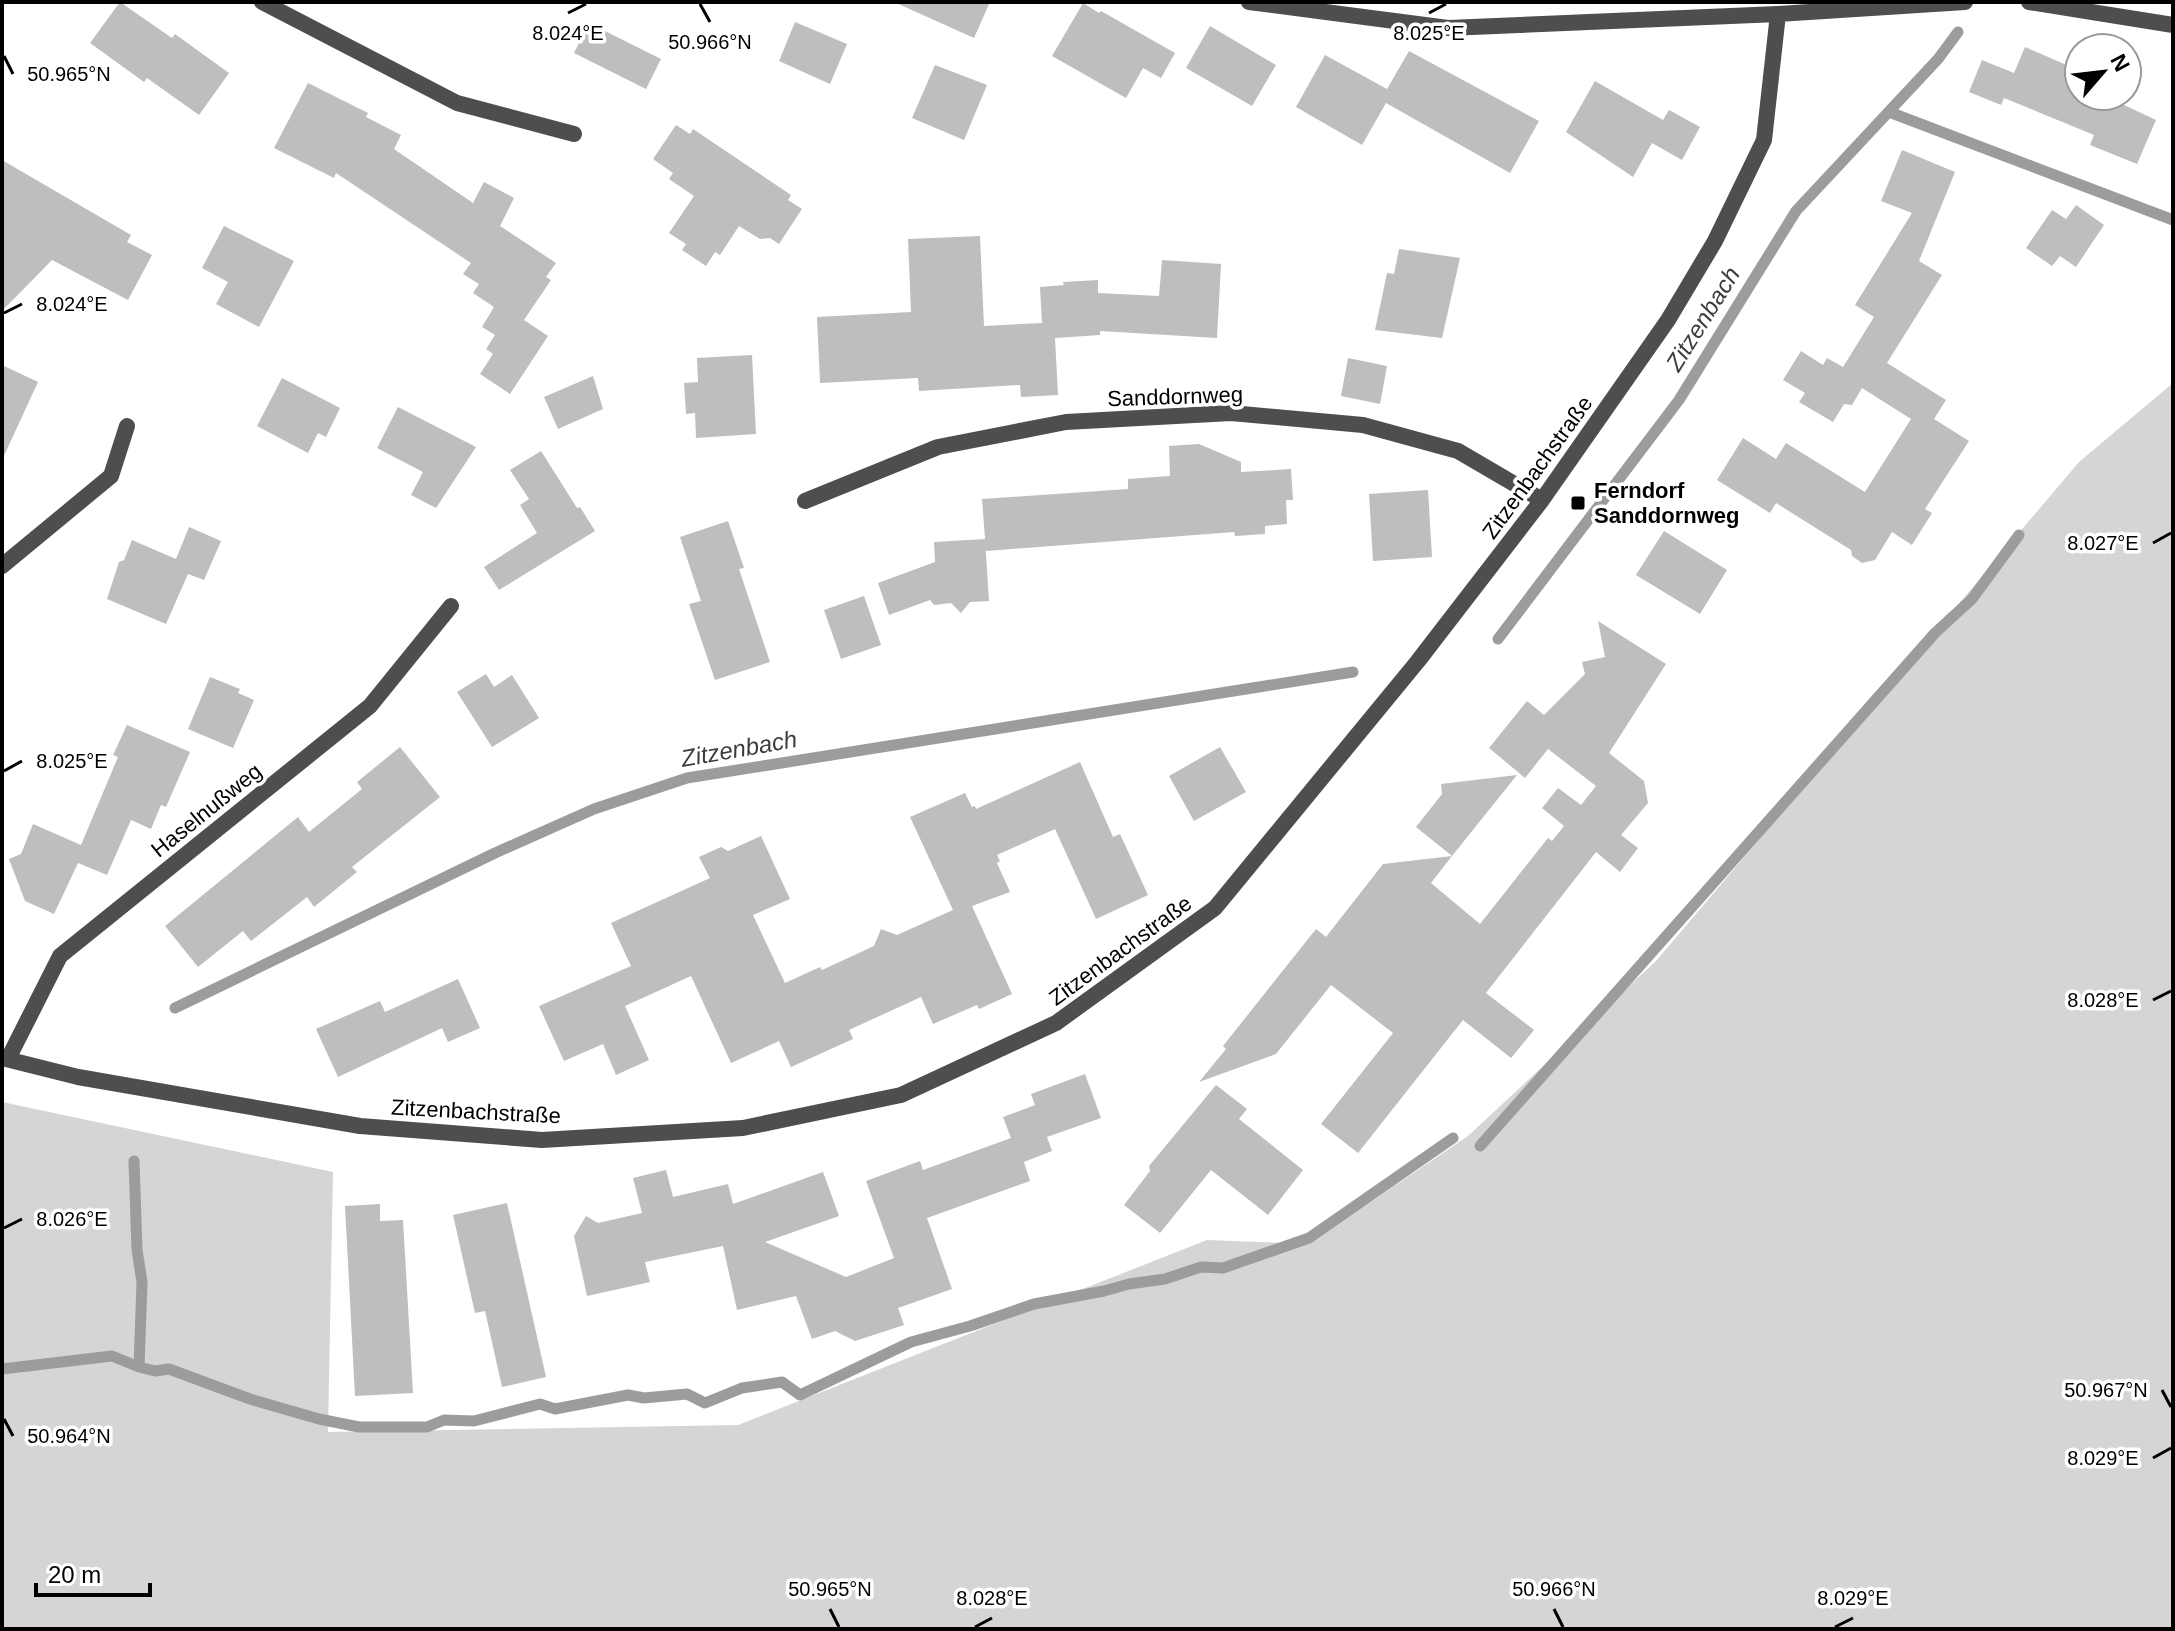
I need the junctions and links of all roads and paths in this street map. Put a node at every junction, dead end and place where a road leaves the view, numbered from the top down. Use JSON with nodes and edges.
{"nodes":[{"id":1,"x":262,"y":2,"type":"edge"},
{"id":2,"x":1249,"y":2,"type":"edge"},
{"id":3,"x":1965,"y":2,"type":"edge"},
{"id":4,"x":2029,"y":2,"type":"edge"},
{"id":5,"x":1778,"y":14,"type":"junction"},
{"id":6,"x":2173,"y":25,"type":"edge"},
{"id":7,"x":574,"y":134,"type":"dead end"},
{"id":8,"x":127,"y":426,"type":"dead end"},
{"id":9,"x":1542,"y":500,"type":"junction"},
{"id":10,"x":805,"y":501,"type":"dead end"},
{"id":11,"x":2,"y":566,"type":"edge"},
{"id":12,"x":451,"y":606,"type":"dead end"},
{"id":13,"x":5,"y":1059,"type":"edge"}],
"edges":[{"from":1,"to":7,"type":"street"},
{"from":2,"to":5,"type":"street"},
{"from":3,"to":5,"type":"street"},
{"from":4,"to":6,"type":"street"},
{"from":5,"to":9,"type":"street","name":"Zitzenbachstraße"},
{"from":8,"to":11,"type":"street"},
{"from":9,"to":10,"type":"street","name":"Sanddornweg"},
{"from":9,"to":13,"type":"street","name":"Zitzenbachstraße"},
{"from":12,"to":13,"type":"street","name":"Haselnußweg"}]}
